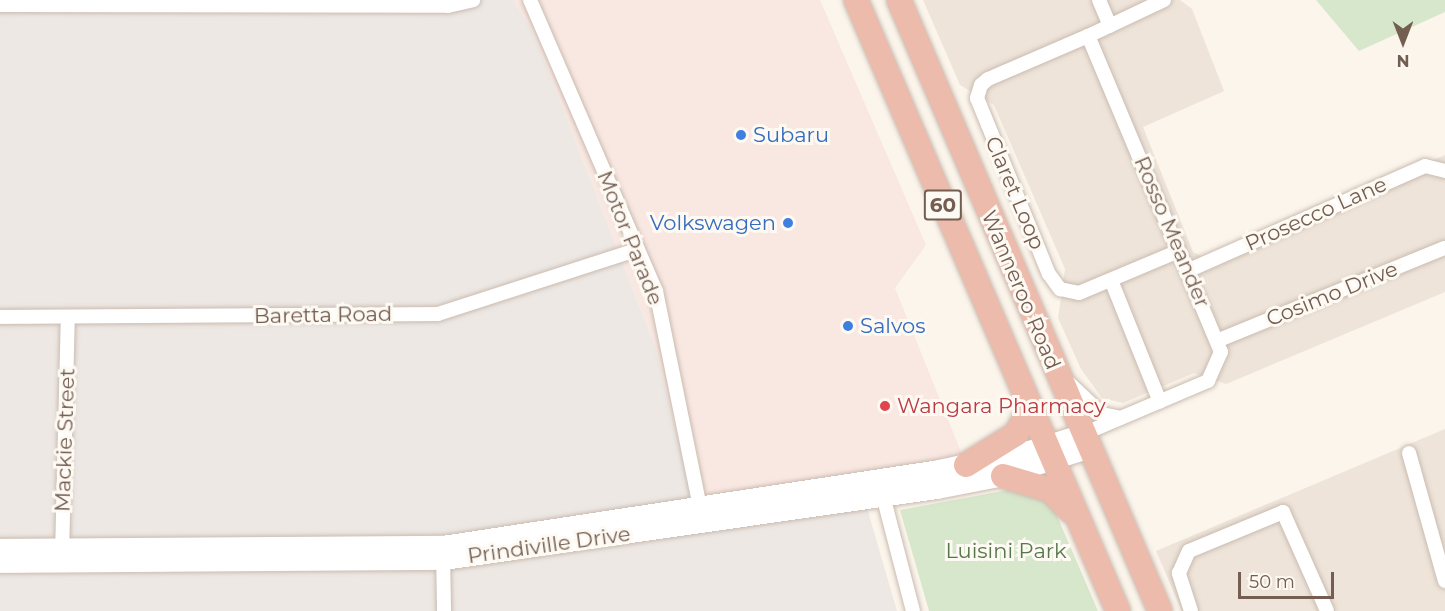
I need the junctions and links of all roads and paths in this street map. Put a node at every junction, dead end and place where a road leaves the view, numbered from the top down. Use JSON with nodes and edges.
{"nodes":[{"id":1,"x":474,"y":0,"type":"edge"},
{"id":2,"x":530,"y":0,"type":"edge"},
{"id":3,"x":856,"y":0,"type":"edge"},
{"id":4,"x":898,"y":0,"type":"edge"},
{"id":5,"x":1099,"y":0,"type":"edge"},
{"id":6,"x":1164,"y":0,"type":"edge"},
{"id":7,"x":0,"y":5,"type":"edge"},
{"id":8,"x":1110,"y":27,"type":"junction"},
{"id":9,"x":1088,"y":36,"type":"junction"},
{"id":10,"x":1445,"y":171,"type":"edge"},
{"id":11,"x":1445,"y":248,"type":"edge"},
{"id":12,"x":636,"y":250,"type":"junction"},
{"id":13,"x":1179,"y":251,"type":"junction"},
{"id":14,"x":1187,"y":271,"type":"junction"},
{"id":15,"x":1111,"y":280,"type":"junction"},
{"id":16,"x":0,"y":317,"type":"edge"},
{"id":17,"x":68,"y":317,"type":"junction"},
{"id":18,"x":1219,"y":340,"type":"junction"},
{"id":19,"x":1052,"y":363,"type":"junction"},
{"id":20,"x":1160,"y":402,"type":"junction"},
{"id":21,"x":1030,"y":409,"type":"junction"},
{"id":22,"x":1122,"y":418,"type":"junction"},
{"id":23,"x":1086,"y":441,"type":"junction"},
{"id":24,"x":1409,"y":453,"type":"dead end"},
{"id":25,"x":1050,"y":454,"type":"junction"},
{"id":26,"x":966,"y":465,"type":"junction"},
{"id":27,"x":1003,"y":476,"type":"junction"},
{"id":28,"x":881,"y":488,"type":"junction"},
{"id":29,"x":701,"y":515,"type":"junction"},
{"id":30,"x":1080,"y":524,"type":"junction"},
{"id":31,"x":0,"y":549,"type":"edge"},
{"id":32,"x":443,"y":553,"type":"junction"},
{"id":33,"x":62,"y":556,"type":"junction"},
{"id":34,"x":0,"y":563,"type":"edge"},
{"id":35,"x":1445,"y":581,"type":"edge"},
{"id":36,"x":444,"y":611,"type":"edge"},
{"id":37,"x":913,"y":611,"type":"edge"},
{"id":38,"x":1118,"y":611,"type":"edge"},
{"id":39,"x":1160,"y":611,"type":"edge"},
{"id":40,"x":1191,"y":611,"type":"edge"},
{"id":41,"x":1327,"y":611,"type":"edge"}],
"edges":[{"from":1,"to":7,"type":"street"},
{"from":2,"to":12,"type":"street","name":"Motor Parade"},
{"from":3,"to":21,"type":"highway","name":"Wanneroo Road","number":"60"},
{"from":4,"to":19,"type":"highway","name":"Wanneroo Road","number":"60"},
{"from":5,"to":8,"type":"street"},
{"from":6,"to":8,"type":"street"},
{"from":8,"to":9,"type":"street"},
{"from":9,"to":13,"type":"street","name":"Rosso Meander"},
{"from":9,"to":15,"type":"street","name":"Claret Loop"},
{"from":10,"to":14,"type":"street","name":"Prosecco Lane"},
{"from":11,"to":18,"type":"street","name":"Cosimo Drive"},
{"from":12,"to":17,"type":"street","name":"Baretta Road"},
{"from":12,"to":29,"type":"street","name":"Motor Parade"},
{"from":13,"to":14,"type":"street","name":"Rosso Meander"},
{"from":13,"to":15,"type":"street","name":"Claret Loop"},
{"from":14,"to":18,"type":"street","name":"Rosso Meander"},
{"from":15,"to":20,"type":"street"},
{"from":16,"to":17,"type":"street","name":"Baretta Road"},
{"from":17,"to":33,"type":"street","name":"Mackie Street"},
{"from":18,"to":20,"type":"street"},
{"from":19,"to":22,"type":"street"},
{"from":19,"to":23,"type":"highway","name":"Wanneroo Road","number":"60"},
{"from":20,"to":22,"type":"street"},
{"from":21,"to":25,"type":"highway","name":"Wanneroo Road","number":"60"},
{"from":21,"to":26,"type":"highway"},
{"from":22,"to":23,"type":"street"},
{"from":23,"to":25,"type":"street","name":"Prindiville Drive"},
{"from":23,"to":39,"type":"highway","name":"Wanneroo Road","number":"60"},
{"from":24,"to":35,"type":"street"},
{"from":25,"to":26,"type":"street","name":"Prindiville Drive"},
{"from":25,"to":27,"type":"street","name":"Prindiville Drive"},
{"from":25,"to":30,"type":"highway","name":"Wanneroo Road","number":"60"},
{"from":26,"to":28,"type":"street","name":"Prindiville Drive"},
{"from":27,"to":28,"type":"street","name":"Prindiville Drive"},
{"from":27,"to":30,"type":"highway"},
{"from":28,"to":29,"type":"street","name":"Prindiville Drive"},
{"from":28,"to":37,"type":"street"},
{"from":29,"to":32,"type":"street","name":"Prindiville Drive"},
{"from":30,"to":38,"type":"highway","name":"Wanneroo Road","number":"60"},
{"from":31,"to":33,"type":"street","name":"Prindiville Drive"},
{"from":32,"to":33,"type":"street","name":"Prindiville Drive"},
{"from":32,"to":36,"type":"street"},
{"from":33,"to":34,"type":"street","name":"Prindiville Drive"},
{"from":40,"to":41,"type":"street"}]}
